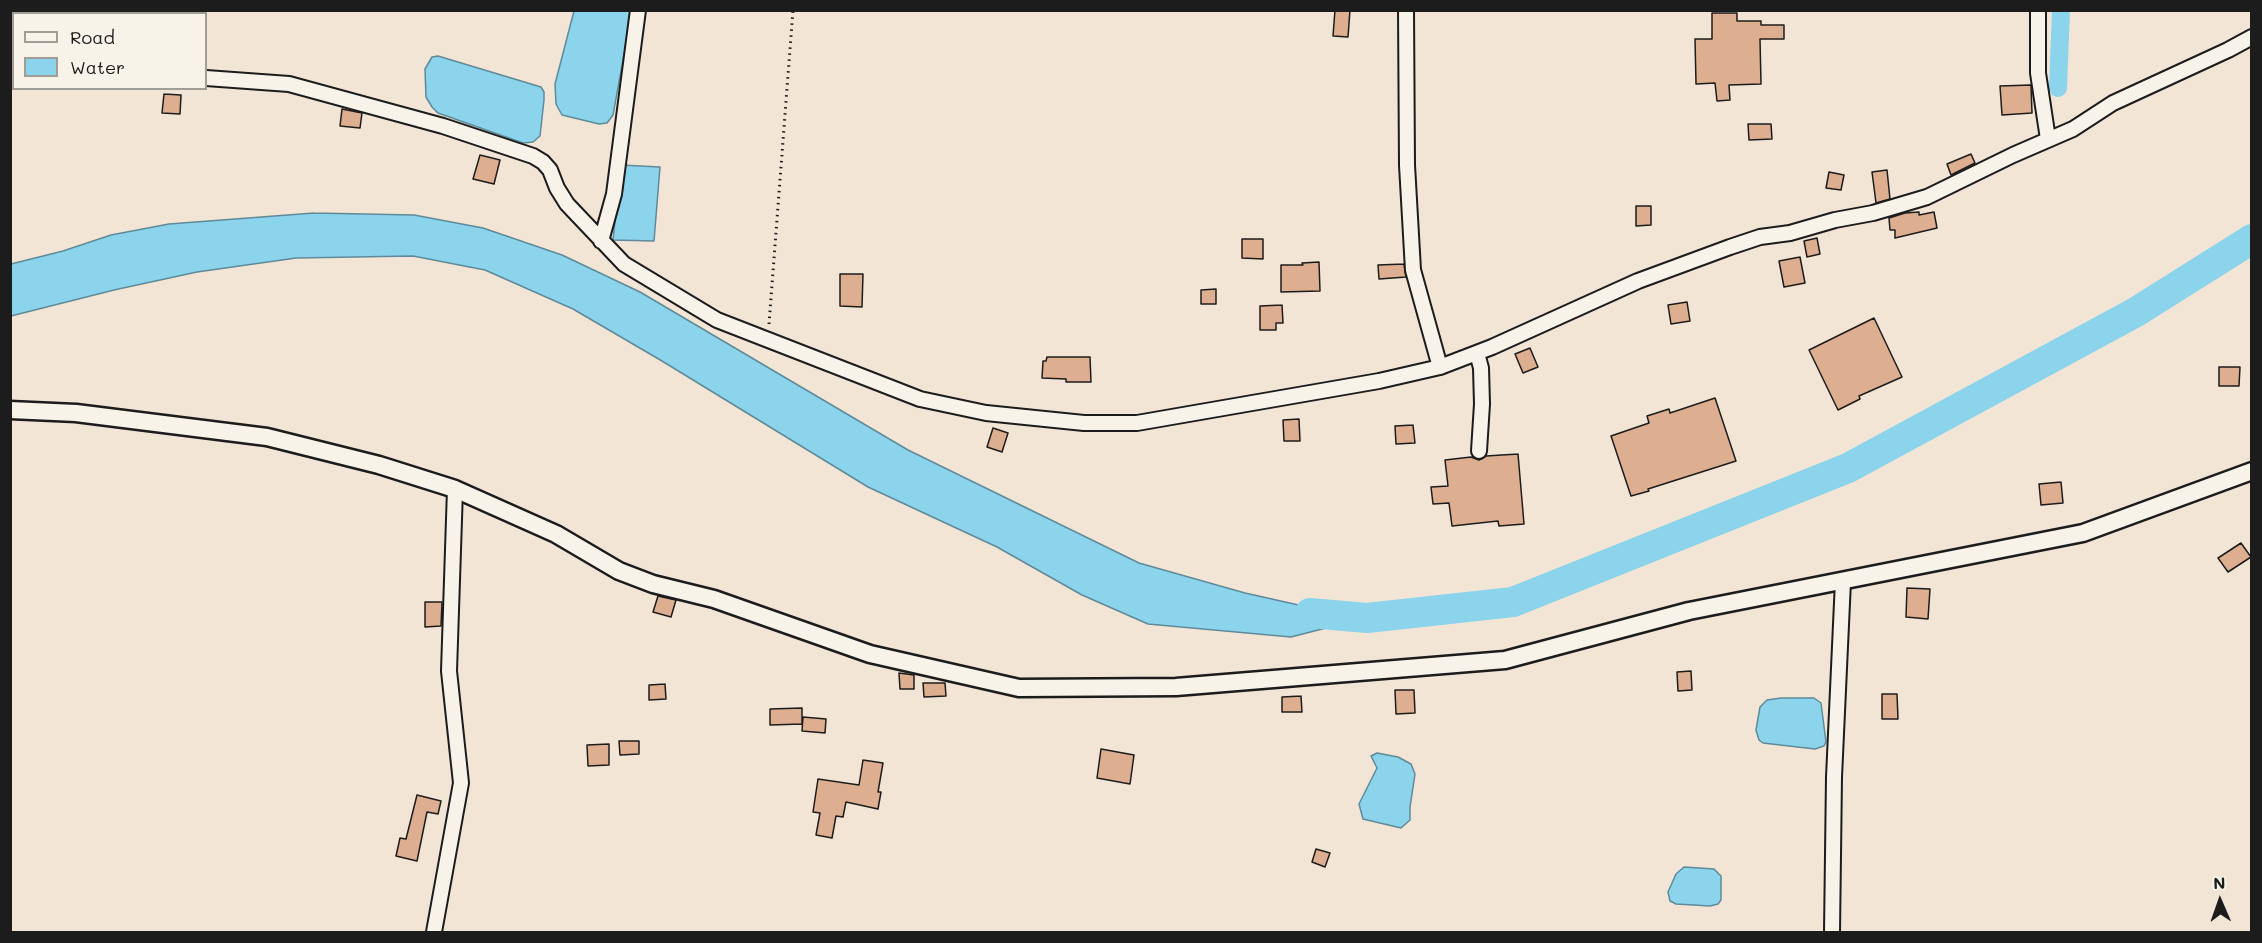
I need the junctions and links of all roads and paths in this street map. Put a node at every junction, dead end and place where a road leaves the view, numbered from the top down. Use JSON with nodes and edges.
{"nodes":[{"id":1,"x":638,"y":10,"type":"edge"},
{"id":2,"x":793,"y":10,"type":"edge"},
{"id":3,"x":1406,"y":10,"type":"edge"},
{"id":4,"x":2038,"y":10,"type":"edge"},
{"id":5,"x":2252,"y":37,"type":"edge"},
{"id":6,"x":207,"y":78,"type":"edge"},
{"id":7,"x":2048,"y":139,"type":"junction"},
{"id":8,"x":601,"y":241,"type":"junction"},
{"id":9,"x":768,"y":341,"type":"junction"},
{"id":10,"x":1477,"y":353,"type":"junction"},
{"id":11,"x":1440,"y":367,"type":"junction"},
{"id":12,"x":10,"y":410,"type":"edge"},
{"id":13,"x":1479,"y":451,"type":"dead end"},
{"id":14,"x":2252,"y":471,"type":"edge"},
{"id":15,"x":455,"y":489,"type":"junction"},
{"id":16,"x":1843,"y":581,"type":"junction"},
{"id":17,"x":434,"y":933,"type":"edge"},
{"id":18,"x":1832,"y":933,"type":"edge"}],
"edges":[{"from":1,"to":8,"type":"street"},
{"from":2,"to":9,"type":"path"},
{"from":3,"to":11,"type":"street"},
{"from":4,"to":7,"type":"street"},
{"from":5,"to":7,"type":"street"},
{"from":6,"to":8,"type":"street"},
{"from":7,"to":10,"type":"street"},
{"from":8,"to":9,"type":"street"},
{"from":9,"to":11,"type":"street"},
{"from":10,"to":11,"type":"street"},
{"from":10,"to":13,"type":"street"},
{"from":12,"to":15,"type":"street"},
{"from":14,"to":16,"type":"street"},
{"from":15,"to":16,"type":"street"},
{"from":15,"to":17,"type":"street"},
{"from":16,"to":18,"type":"street"}]}
